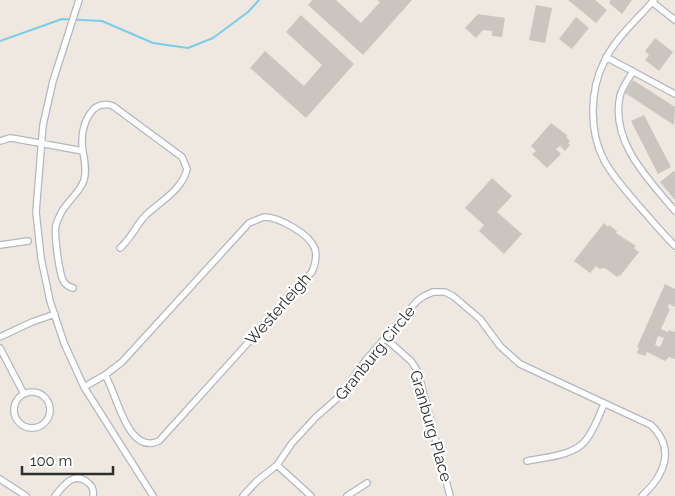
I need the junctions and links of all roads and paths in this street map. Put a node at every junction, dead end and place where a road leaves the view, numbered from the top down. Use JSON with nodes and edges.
{"nodes":[{"id":1,"x":79,"y":0,"type":"edge"},
{"id":2,"x":653,"y":1,"type":"edge"},
{"id":3,"x":675,"y":20,"type":"edge"},
{"id":4,"x":606,"y":57,"type":"junction"},
{"id":5,"x":633,"y":71,"type":"junction"},
{"id":6,"x":675,"y":94,"type":"edge"},
{"id":7,"x":0,"y":141,"type":"edge"},
{"id":8,"x":41,"y":142,"type":"junction"},
{"id":9,"x":83,"y":151,"type":"junction"},
{"id":10,"x":675,"y":211,"type":"edge"},
{"id":11,"x":28,"y":241,"type":"dead end"},
{"id":12,"x":0,"y":246,"type":"edge"},
{"id":13,"x":675,"y":246,"type":"edge"},
{"id":14,"x":120,"y":248,"type":"dead end"},
{"id":15,"x":73,"y":288,"type":"dead end"},
{"id":16,"x":55,"y":314,"type":"junction"},
{"id":17,"x":0,"y":337,"type":"edge"},
{"id":18,"x":385,"y":338,"type":"junction"},
{"id":19,"x":0,"y":348,"type":"edge"},
{"id":20,"x":105,"y":375,"type":"junction"},
{"id":21,"x":84,"y":387,"type":"junction"},
{"id":22,"x":24,"y":394,"type":"junction"},
{"id":23,"x":604,"y":404,"type":"junction"},
{"id":24,"x":527,"y":461,"type":"dead end"},
{"id":25,"x":277,"y":466,"type":"junction"},
{"id":26,"x":0,"y":479,"type":"edge"},
{"id":27,"x":367,"y":483,"type":"dead end"},
{"id":28,"x":26,"y":496,"type":"edge"},
{"id":29,"x":55,"y":496,"type":"edge"},
{"id":30,"x":93,"y":496,"type":"edge"},
{"id":31,"x":153,"y":496,"type":"edge"},
{"id":32,"x":243,"y":496,"type":"edge"},
{"id":33,"x":311,"y":496,"type":"edge"},
{"id":34,"x":347,"y":496,"type":"edge"},
{"id":35,"x":450,"y":496,"type":"edge"},
{"id":36,"x":642,"y":496,"type":"edge"}],
"edges":[{"from":1,"to":8,"type":"street"},
{"from":2,"to":3,"type":"street"},
{"from":2,"to":4,"type":"street"},
{"from":4,"to":5,"type":"street"},
{"from":4,"to":13,"type":"street"},
{"from":5,"to":6,"type":"street"},
{"from":5,"to":10,"type":"street"},
{"from":7,"to":8,"type":"street"},
{"from":8,"to":9,"type":"street"},
{"from":8,"to":16,"type":"street"},
{"from":9,"to":14,"type":"street"},
{"from":9,"to":15,"type":"street"},
{"from":11,"to":12,"type":"street"},
{"from":16,"to":17,"type":"street"},
{"from":16,"to":21,"type":"street"},
{"from":18,"to":23,"type":"street","name":"Granburg Circle"},
{"from":18,"to":25,"type":"street","name":"Granburg Circle"},
{"from":18,"to":35,"type":"street","name":"Granburg Place"},
{"from":19,"to":22,"type":"street"},
{"from":20,"to":20,"type":"street","name":"Westerleigh"},
{"from":20,"to":21,"type":"street","name":"Westerleigh"},
{"from":21,"to":31,"type":"street"},
{"from":22,"to":22,"type":"street"},
{"from":23,"to":24,"type":"street"},
{"from":23,"to":36,"type":"street","name":"Granburg Circle"},
{"from":25,"to":32,"type":"street","name":"Granburg Circle"},
{"from":25,"to":33,"type":"street"},
{"from":26,"to":28,"type":"street"},
{"from":27,"to":34,"type":"street"},
{"from":29,"to":30,"type":"street"}]}
